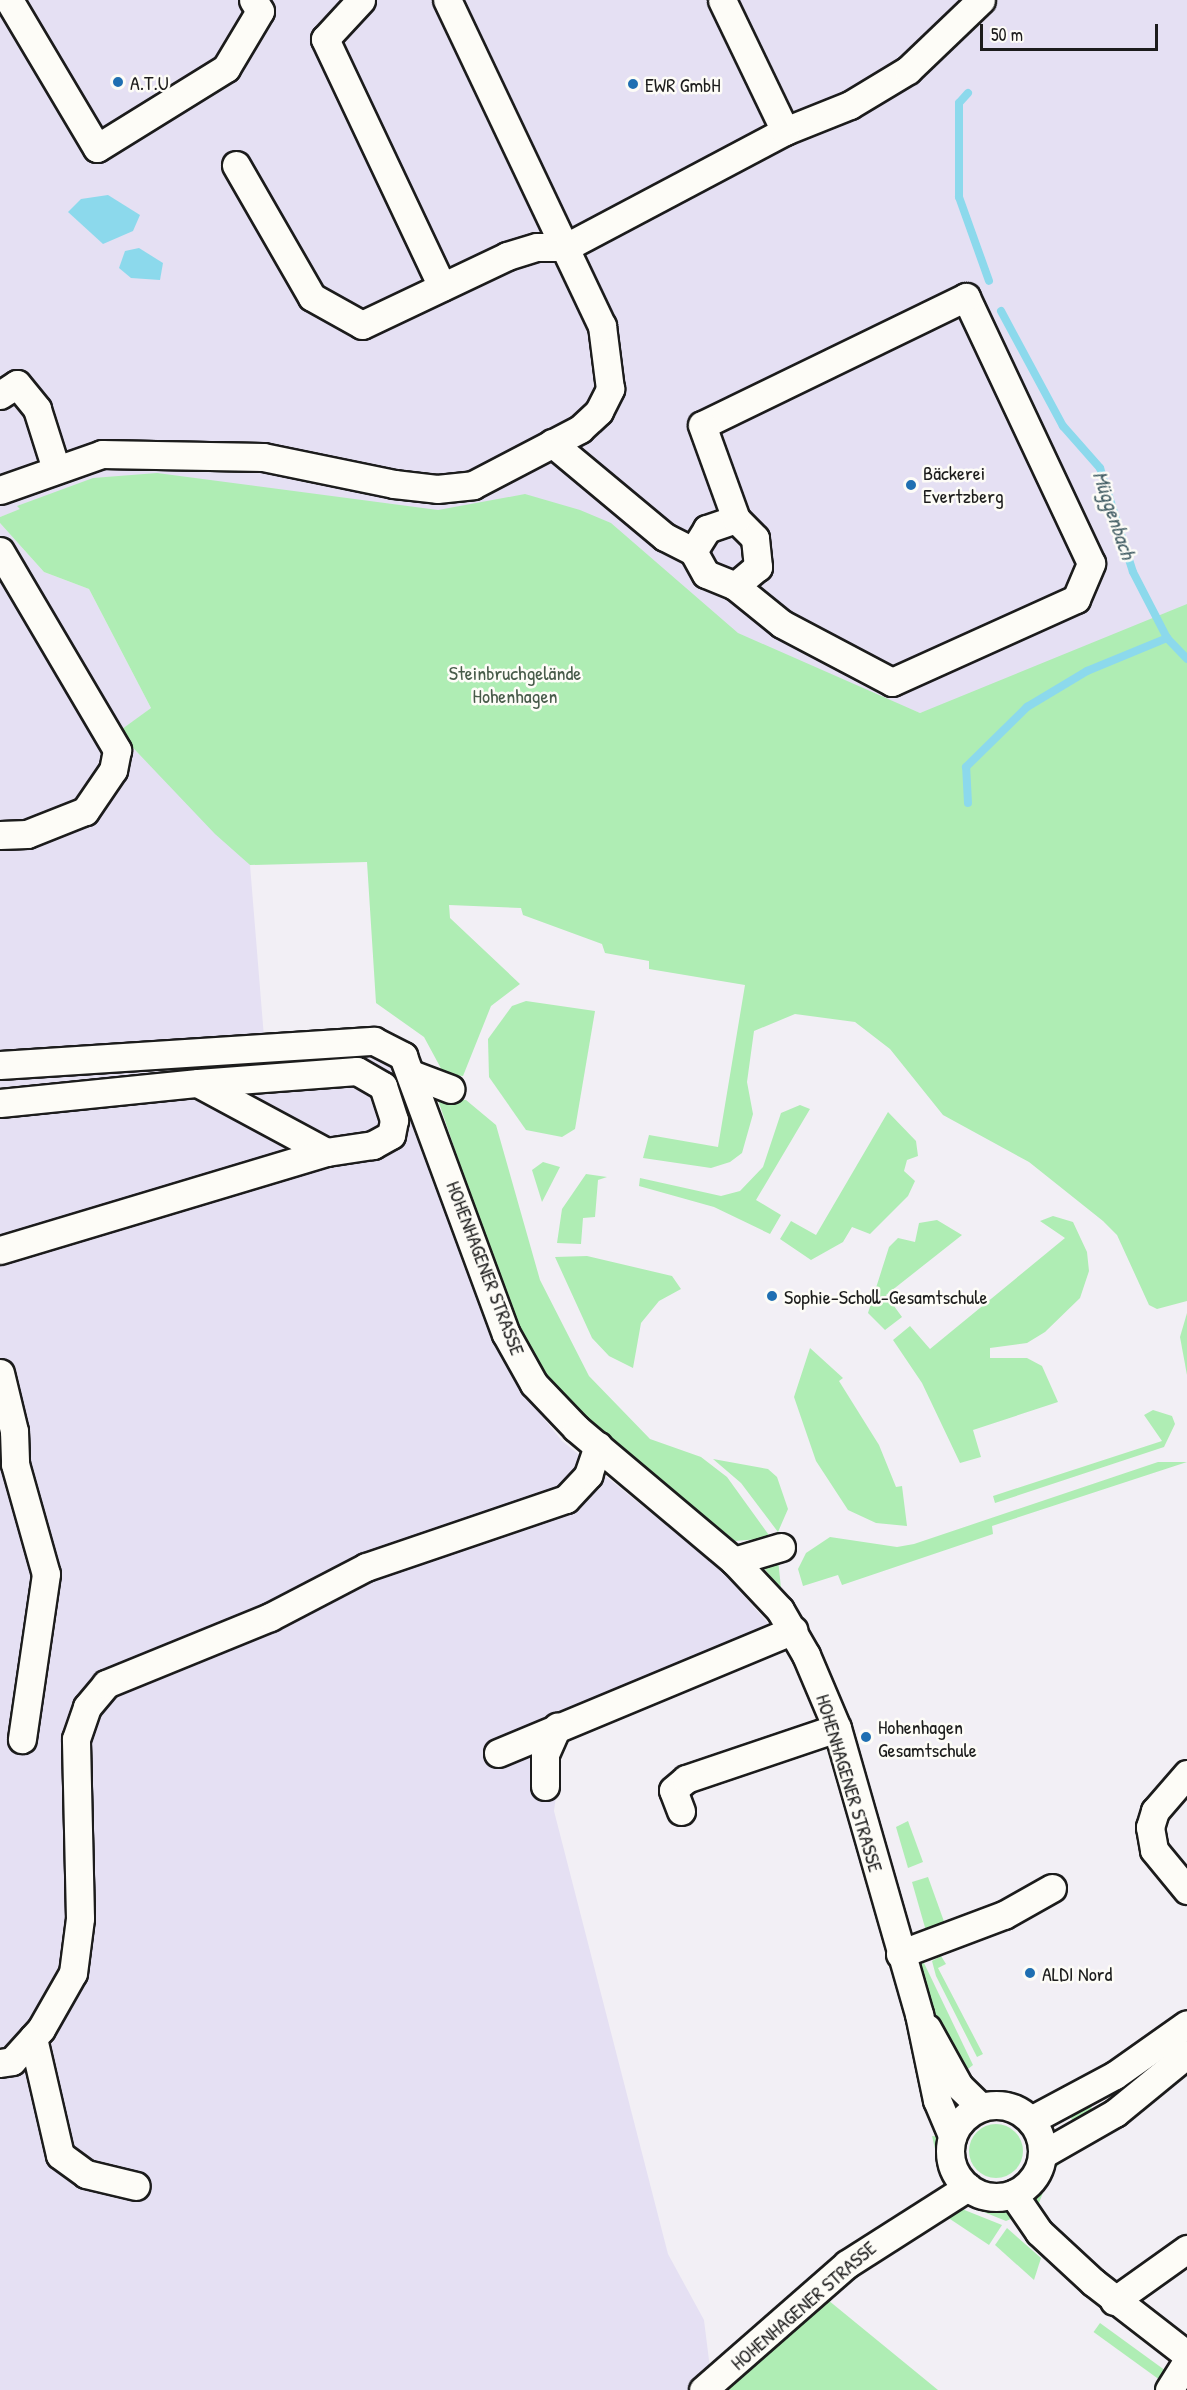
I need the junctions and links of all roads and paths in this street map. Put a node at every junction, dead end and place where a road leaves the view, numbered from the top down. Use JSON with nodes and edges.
{"nodes":[{"id":1,"x":9,"y":0,"type":"edge"},
{"id":2,"x":253,"y":0,"type":"edge"},
{"id":3,"x":361,"y":0,"type":"edge"},
{"id":4,"x":447,"y":0,"type":"edge"},
{"id":5,"x":722,"y":0,"type":"edge"},
{"id":6,"x":981,"y":0,"type":"edge"},
{"id":7,"x":785,"y":131,"type":"junction"},
{"id":8,"x":236,"y":165,"type":"dead end"},
{"id":9,"x":566,"y":247,"type":"junction"},
{"id":10,"x":442,"y":287,"type":"junction"},
{"id":11,"x":6,"y":382,"type":"edge"},
{"id":12,"x":552,"y":443,"type":"junction"},
{"id":13,"x":56,"y":468,"type":"junction"},
{"id":14,"x":0,"y":490,"type":"edge"},
{"id":15,"x":736,"y":519,"type":"junction"},
{"id":16,"x":0,"y":551,"type":"edge"},
{"id":17,"x":693,"y":551,"type":"junction"},
{"id":18,"x":735,"y":586,"type":"junction"},
{"id":19,"x":0,"y":835,"type":"edge"},
{"id":20,"x":0,"y":1065,"type":"edge"},
{"id":21,"x":414,"y":1075,"type":"junction"},
{"id":22,"x":198,"y":1083,"type":"junction"},
{"id":23,"x":450,"y":1089,"type":"dead end"},
{"id":24,"x":0,"y":1103,"type":"edge"},
{"id":25,"x":326,"y":1152,"type":"junction"},
{"id":26,"x":0,"y":1250,"type":"edge"},
{"id":27,"x":0,"y":1373,"type":"edge"},
{"id":28,"x":598,"y":1446,"type":"junction"},
{"id":29,"x":781,"y":1547,"type":"dead end"},
{"id":30,"x":734,"y":1561,"type":"junction"},
{"id":31,"x":793,"y":1630,"type":"junction"},
{"id":32,"x":557,"y":1727,"type":"junction"},
{"id":33,"x":837,"y":1728,"type":"junction"},
{"id":34,"x":22,"y":1739,"type":"dead end"},
{"id":35,"x":498,"y":1753,"type":"dead end"},
{"id":36,"x":1187,"y":1774,"type":"edge"},
{"id":37,"x":545,"y":1786,"type":"dead end"},
{"id":38,"x":681,"y":1811,"type":"dead end"},
{"id":39,"x":1052,"y":1888,"type":"dead end"},
{"id":40,"x":1187,"y":1890,"type":"edge"},
{"id":41,"x":900,"y":1954,"type":"junction"},
{"id":42,"x":919,"y":2014,"type":"junction"},
{"id":43,"x":1187,"y":2024,"type":"edge"},
{"id":44,"x":33,"y":2038,"type":"junction"},
{"id":45,"x":1187,"y":2054,"type":"edge"},
{"id":46,"x":0,"y":2063,"type":"edge"},
{"id":47,"x":1094,"y":2086,"type":"junction"},
{"id":48,"x":981,"y":2107,"type":"junction"},
{"id":49,"x":1031,"y":2120,"type":"junction"},
{"id":50,"x":1100,"y":2122,"type":"junction"},
{"id":51,"x":952,"y":2136,"type":"junction"},
{"id":52,"x":1043,"y":2154,"type":"junction"},
{"id":53,"x":136,"y":2186,"type":"dead end"},
{"id":54,"x":968,"y":2187,"type":"junction"},
{"id":55,"x":1013,"y":2194,"type":"junction"},
{"id":56,"x":1187,"y":2249,"type":"edge"},
{"id":57,"x":1114,"y":2301,"type":"junction"},
{"id":58,"x":1187,"y":2355,"type":"edge"},
{"id":59,"x":1187,"y":2361,"type":"edge"},
{"id":60,"x":703,"y":2390,"type":"edge"},
{"id":61,"x":1169,"y":2390,"type":"edge"}],
"edges":[{"from":1,"to":2,"type":"street"},
{"from":3,"to":10,"type":"street"},
{"from":4,"to":9,"type":"street"},
{"from":5,"to":7,"type":"street"},
{"from":6,"to":7,"type":"street"},
{"from":7,"to":9,"type":"street"},
{"from":8,"to":10,"type":"street"},
{"from":9,"to":10,"type":"street"},
{"from":9,"to":12,"type":"street"},
{"from":11,"to":13,"type":"street"},
{"from":12,"to":13,"type":"street"},
{"from":12,"to":17,"type":"street"},
{"from":13,"to":14,"type":"street"},
{"from":15,"to":17,"type":"street"},
{"from":15,"to":18,"type":"street"},
{"from":15,"to":18,"type":"street"},
{"from":16,"to":19,"type":"street"},
{"from":17,"to":18,"type":"street"},
{"from":20,"to":21,"type":"street","name":"HOHENHAGENER STRASSE"},
{"from":21,"to":23,"type":"street"},
{"from":21,"to":28,"type":"street","name":"HOHENHAGENER STRASSE"},
{"from":22,"to":24,"type":"street"},
{"from":22,"to":25,"type":"street"},
{"from":22,"to":25,"type":"street"},
{"from":25,"to":26,"type":"street"},
{"from":27,"to":34,"type":"street"},
{"from":28,"to":30,"type":"street","name":"HOHENHAGENER STRASSE"},
{"from":28,"to":44,"type":"street"},
{"from":29,"to":30,"type":"street"},
{"from":30,"to":31,"type":"street","name":"HOHENHAGENER STRASSE"},
{"from":31,"to":32,"type":"street"},
{"from":31,"to":33,"type":"street","name":"HOHENHAGENER STRASSE"},
{"from":32,"to":35,"type":"street"},
{"from":32,"to":37,"type":"street"},
{"from":33,"to":38,"type":"street"},
{"from":33,"to":41,"type":"street","name":"HOHENHAGENER STRASSE"},
{"from":36,"to":40,"type":"street"},
{"from":39,"to":41,"type":"street"},
{"from":41,"to":42,"type":"street","name":"HOHENHAGENER STRASSE"},
{"from":42,"to":48,"type":"street","name":"HOHENHAGENER STRASSE"},
{"from":42,"to":51,"type":"street","name":"HOHENHAGENER STRASSE"},
{"from":43,"to":47,"type":"street"},
{"from":44,"to":46,"type":"street"},
{"from":44,"to":53,"type":"street"},
{"from":45,"to":50,"type":"street"},
{"from":47,"to":49,"type":"street"},
{"from":47,"to":50,"type":"street"},
{"from":48,"to":49,"type":"street"},
{"from":48,"to":51,"type":"street"},
{"from":49,"to":52,"type":"street"},
{"from":50,"to":52,"type":"street"},
{"from":51,"to":54,"type":"street"},
{"from":52,"to":55,"type":"street"},
{"from":54,"to":55,"type":"street"},
{"from":54,"to":60,"type":"street","name":"HOHENHAGENER STRASSE"},
{"from":55,"to":57,"type":"street"},
{"from":56,"to":57,"type":"street"},
{"from":57,"to":58,"type":"street"},
{"from":59,"to":61,"type":"street"}]}
